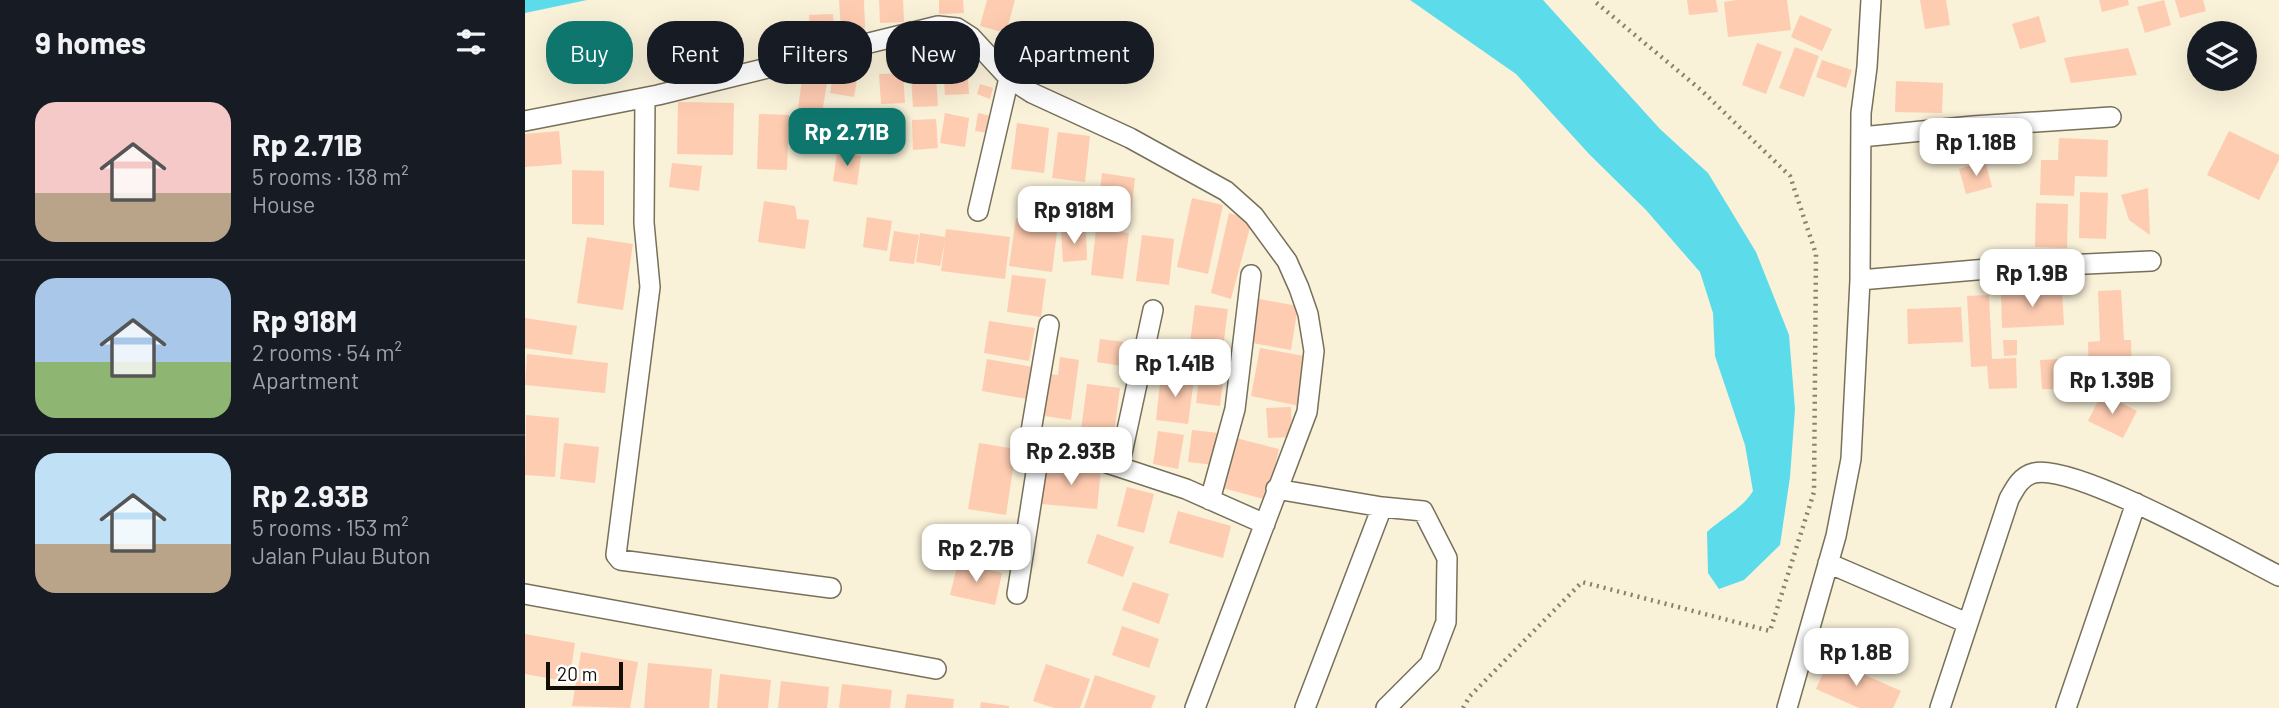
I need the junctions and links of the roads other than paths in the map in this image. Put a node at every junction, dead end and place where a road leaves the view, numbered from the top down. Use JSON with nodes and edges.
{"nodes":[{"id":1,"x":1871,"y":0,"type":"edge"},
{"id":2,"x":994,"y":62,"type":"edge"},
{"id":3,"x":1008,"y":84,"type":"edge"},
{"id":4,"x":1018,"y":84,"type":"edge"},
{"id":5,"x":645,"y":98,"type":"junction"},
{"id":6,"x":2111,"y":117,"type":"dead end"},
{"id":7,"x":525,"y":121,"type":"edge"},
{"id":8,"x":1861,"y":137,"type":"junction"},
{"id":9,"x":978,"y":211,"type":"dead end"},
{"id":10,"x":2151,"y":261,"type":"dead end"},
{"id":11,"x":1251,"y":275,"type":"dead end"},
{"id":12,"x":1860,"y":280,"type":"junction"},
{"id":13,"x":1153,"y":310,"type":"dead end"},
{"id":14,"x":1049,"y":325,"type":"dead end"},
{"id":15,"x":1040,"y":447,"type":"junction"},
{"id":16,"x":1118,"y":467,"type":"junction"},
{"id":17,"x":1276,"y":489,"type":"junction"},
{"id":18,"x":1210,"y":500,"type":"junction"},
{"id":19,"x":2136,"y":503,"type":"junction"},
{"id":20,"x":1382,"y":507,"type":"junction"},
{"id":21,"x":1265,"y":524,"type":"junction"},
{"id":22,"x":1828,"y":564,"type":"junction"},
{"id":23,"x":2279,"y":576,"type":"edge"},
{"id":24,"x":831,"y":588,"type":"dead end"},
{"id":25,"x":525,"y":594,"type":"edge"},
{"id":26,"x":1017,"y":594,"type":"dead end"},
{"id":27,"x":1967,"y":623,"type":"junction"},
{"id":28,"x":936,"y":669,"type":"dead end"},
{"id":29,"x":1195,"y":708,"type":"edge"},
{"id":30,"x":1305,"y":708,"type":"edge"},
{"id":31,"x":1386,"y":708,"type":"edge"},
{"id":32,"x":1787,"y":708,"type":"edge"},
{"id":33,"x":1940,"y":708,"type":"edge"},
{"id":34,"x":2066,"y":708,"type":"edge"}],
"edges":[{"from":1,"to":8,"type":"street"},
{"from":2,"to":5,"type":"street"},
{"from":3,"to":9,"type":"street"},
{"from":4,"to":17,"type":"street"},
{"from":5,"to":7,"type":"street"},
{"from":5,"to":24,"type":"street"},
{"from":6,"to":8,"type":"street"},
{"from":8,"to":12,"type":"street"},
{"from":10,"to":12,"type":"street"},
{"from":11,"to":18,"type":"street"},
{"from":12,"to":22,"type":"street"},
{"from":13,"to":16,"type":"street"},
{"from":14,"to":15,"type":"street"},
{"from":15,"to":16,"type":"street"},
{"from":15,"to":26,"type":"street"},
{"from":16,"to":18,"type":"street"},
{"from":17,"to":20,"type":"street"},
{"from":17,"to":21,"type":"street"},
{"from":18,"to":21,"type":"street"},
{"from":19,"to":23,"type":"street"},
{"from":19,"to":27,"type":"street"},
{"from":19,"to":34,"type":"street"},
{"from":20,"to":30,"type":"street"},
{"from":20,"to":31,"type":"street"},
{"from":21,"to":29,"type":"street"},
{"from":22,"to":27,"type":"street"},
{"from":22,"to":32,"type":"street"},
{"from":25,"to":28,"type":"street"},
{"from":27,"to":33,"type":"street"}]}
